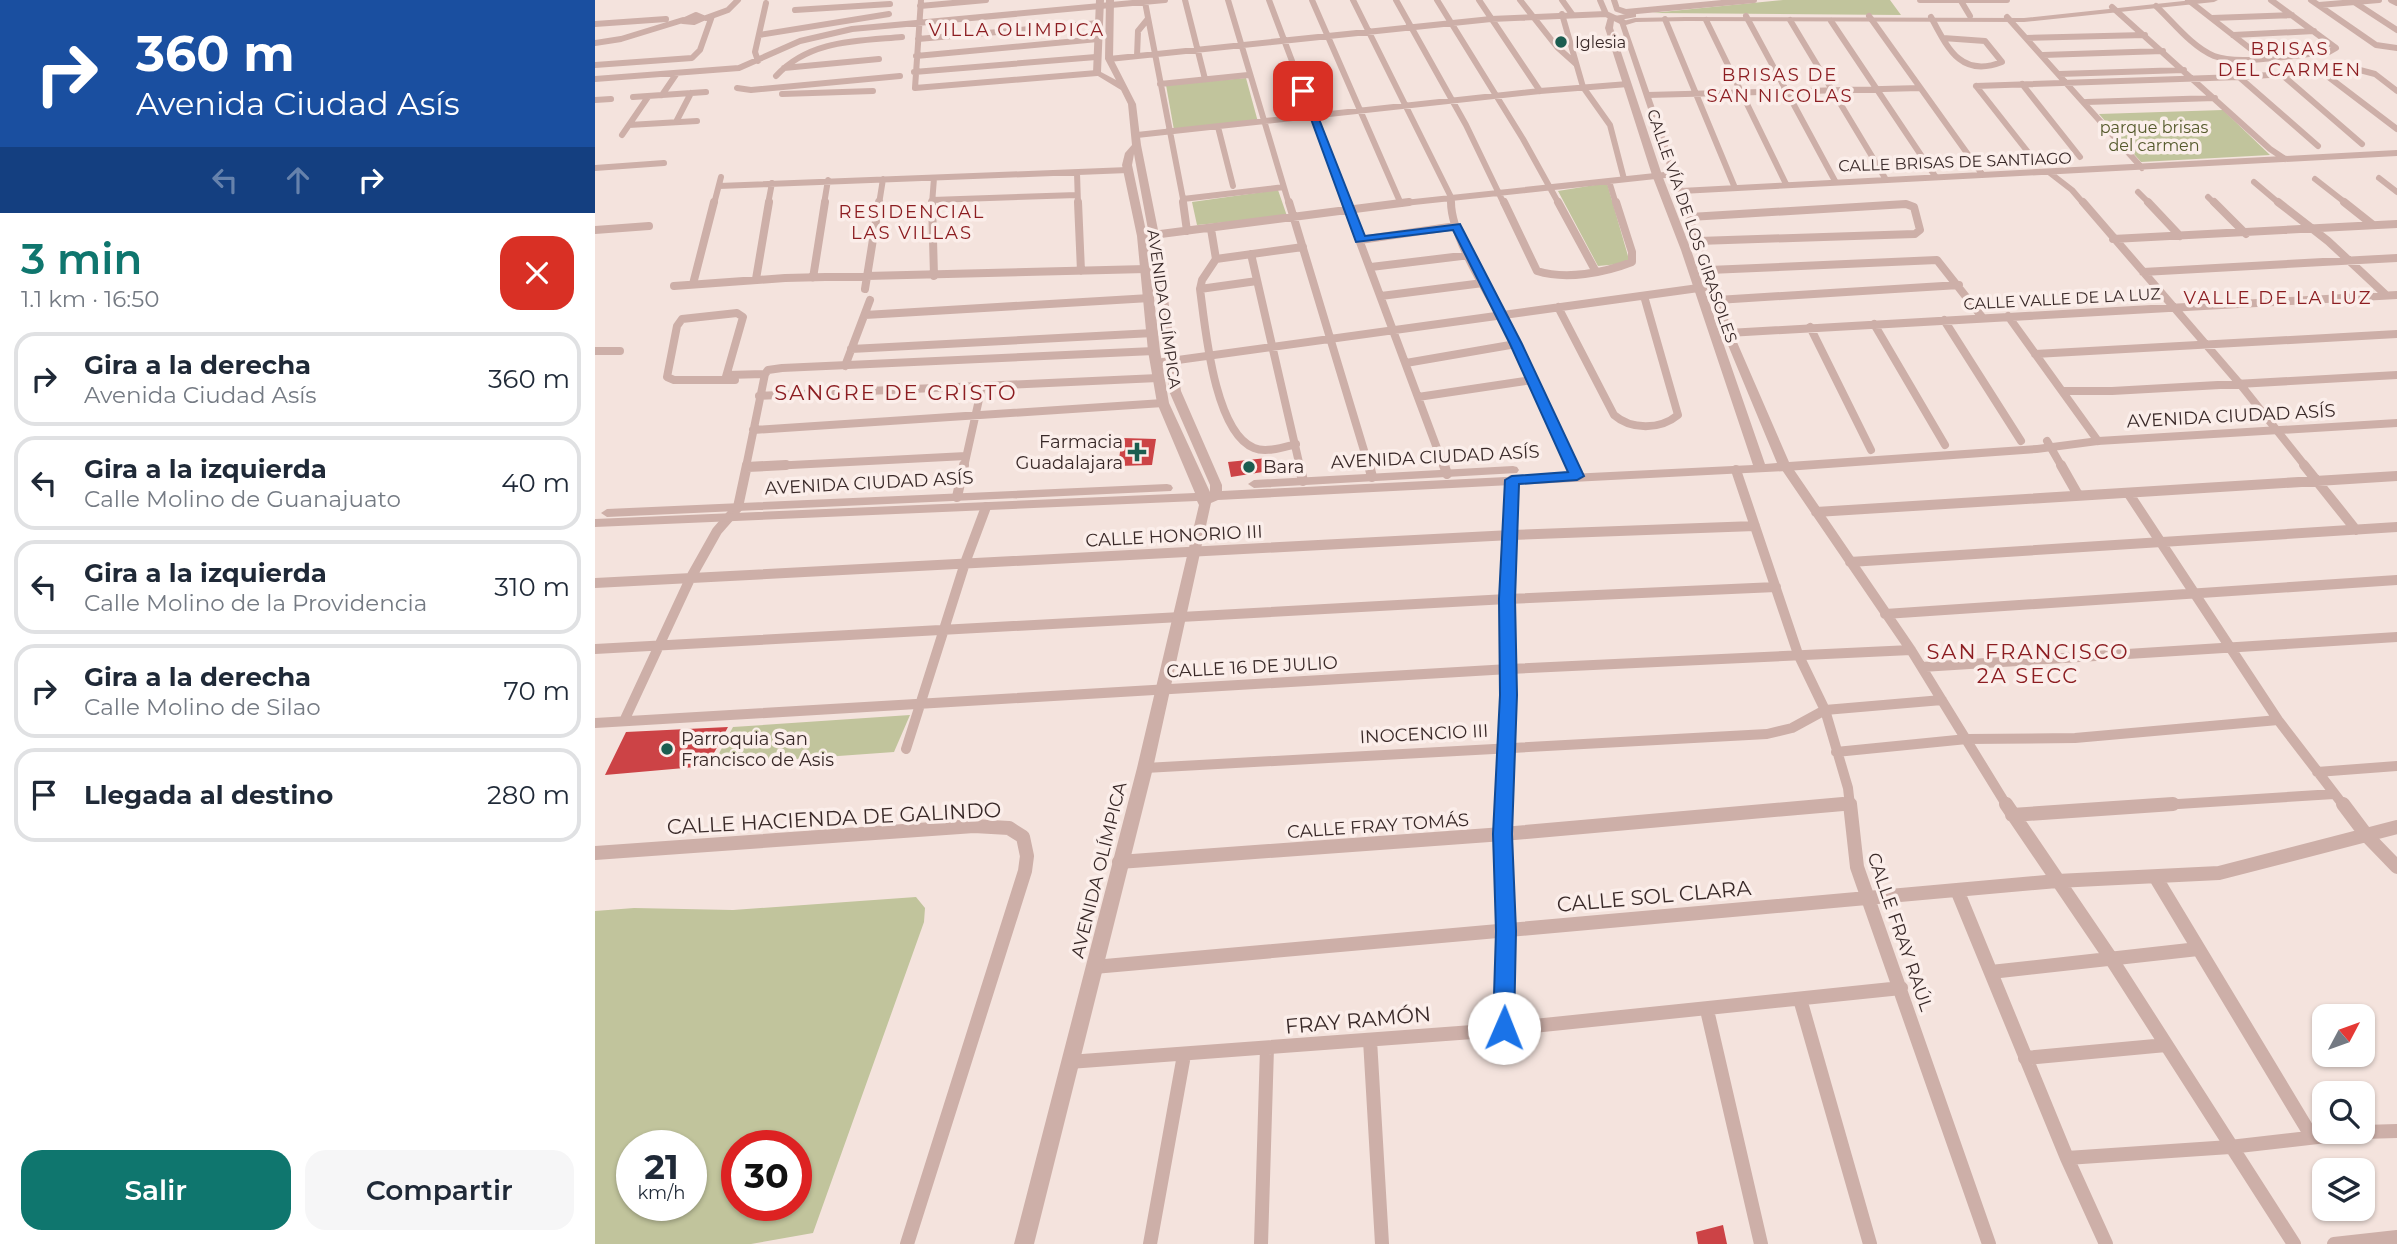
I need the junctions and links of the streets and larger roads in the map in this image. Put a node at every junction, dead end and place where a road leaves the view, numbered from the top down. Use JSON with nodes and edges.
{"nodes":[{"id":1,"x":736,"y":0,"type":"edge"},
{"id":2,"x":986,"y":0,"type":"edge"},
{"id":3,"x":1165,"y":0,"type":"edge"},
{"id":4,"x":1185,"y":0,"type":"edge"},
{"id":5,"x":1228,"y":0,"type":"edge"},
{"id":6,"x":1269,"y":0,"type":"edge"},
{"id":7,"x":1312,"y":0,"type":"edge"},
{"id":8,"x":1353,"y":0,"type":"edge"},
{"id":9,"x":1396,"y":0,"type":"edge"},
{"id":10,"x":1437,"y":0,"type":"edge"},
{"id":11,"x":1479,"y":0,"type":"edge"},
{"id":12,"x":1520,"y":0,"type":"edge"},
{"id":13,"x":1562,"y":0,"type":"edge"},
{"id":14,"x":1600,"y":0,"type":"edge"},
{"id":15,"x":1614,"y":0,"type":"edge"},
{"id":16,"x":1682,"y":0,"type":"edge"},
{"id":17,"x":1754,"y":0,"type":"edge"},
{"id":18,"x":1920,"y":0,"type":"edge"},
{"id":19,"x":2007,"y":0,"type":"edge"},
{"id":20,"x":2176,"y":0,"type":"edge"},
{"id":21,"x":2214,"y":0,"type":"edge"},
{"id":22,"x":2271,"y":0,"type":"edge"},
{"id":23,"x":2311,"y":0,"type":"edge"},
{"id":24,"x":2379,"y":0,"type":"edge"},
{"id":25,"x":2391,"y":0,"type":"edge"},
{"id":26,"x":1961,"y":1,"type":"edge"},
{"id":27,"x":2190,"y":1,"type":"edge"},
{"id":28,"x":891,"y":2,"type":"edge"},
{"id":29,"x":1110,"y":2,"type":"edge"},
{"id":30,"x":1145,"y":2,"type":"junction"},
{"id":31,"x":1971,"y":2,"type":"edge"},
{"id":32,"x":2354,"y":2,"type":"junction"},
{"id":33,"x":921,"y":3,"type":"edge"},
{"id":34,"x":1100,"y":3,"type":"edge"},
{"id":35,"x":2322,"y":3,"type":"edge"},
{"id":36,"x":2397,"y":3,"type":"edge"},
{"id":37,"x":766,"y":4,"type":"dead end"},
{"id":38,"x":2156,"y":6,"type":"junction"},
{"id":39,"x":1689,"y":7,"type":"junction"},
{"id":40,"x":2115,"y":9,"type":"junction"},
{"id":41,"x":1562,"y":14,"type":"junction"},
{"id":42,"x":1572,"y":14,"type":"junction"},
{"id":43,"x":2292,"y":15,"type":"junction"},
{"id":44,"x":712,"y":16,"type":"junction"},
{"id":45,"x":1532,"y":16,"type":"junction"},
{"id":46,"x":1615,"y":16,"type":"junction"},
{"id":47,"x":1974,"y":16,"type":"junction"},
{"id":48,"x":701,"y":17,"type":"junction"},
{"id":49,"x":1747,"y":18,"type":"junction"},
{"id":50,"x":2212,"y":18,"type":"junction"},
{"id":51,"x":685,"y":19,"type":"junction"},
{"id":52,"x":1492,"y":19,"type":"junction"},
{"id":53,"x":1665,"y":19,"type":"junction"},
{"id":54,"x":1870,"y":19,"type":"junction"},
{"id":55,"x":1933,"y":19,"type":"junction"},
{"id":56,"x":2009,"y":19,"type":"junction"},
{"id":57,"x":1147,"y":20,"type":"junction"},
{"id":58,"x":1706,"y":20,"type":"junction"},
{"id":59,"x":1790,"y":20,"type":"junction"},
{"id":60,"x":1831,"y":21,"type":"junction"},
{"id":61,"x":918,"y":23,"type":"junction"},
{"id":62,"x":1099,"y":23,"type":"junction"},
{"id":63,"x":1451,"y":23,"type":"junction"},
{"id":64,"x":595,"y":24,"type":"edge"},
{"id":65,"x":1411,"y":27,"type":"junction"},
{"id":66,"x":791,"y":29,"type":"junction"},
{"id":67,"x":2397,"y":30,"type":"edge"},
{"id":68,"x":1368,"y":31,"type":"junction"},
{"id":69,"x":2313,"y":31,"type":"junction"},
{"id":70,"x":759,"y":33,"type":"junction"},
{"id":71,"x":2145,"y":35,"type":"junction"},
{"id":72,"x":2233,"y":35,"type":"junction"},
{"id":73,"x":1328,"y":36,"type":"junction"},
{"id":74,"x":902,"y":37,"type":"dead end"},
{"id":75,"x":1943,"y":38,"type":"junction"},
{"id":76,"x":2026,"y":38,"type":"junction"},
{"id":77,"x":881,"y":39,"type":"junction"},
{"id":78,"x":918,"y":39,"type":"junction"},
{"id":79,"x":1098,"y":40,"type":"junction"},
{"id":80,"x":800,"y":41,"type":"junction"},
{"id":81,"x":1285,"y":41,"type":"junction"},
{"id":82,"x":595,"y":43,"type":"edge"},
{"id":83,"x":787,"y":46,"type":"junction"},
{"id":84,"x":1241,"y":46,"type":"junction"},
{"id":85,"x":2397,"y":48,"type":"edge"},
{"id":86,"x":813,"y":50,"type":"junction"},
{"id":87,"x":755,"y":51,"type":"junction"},
{"id":88,"x":1197,"y":51,"type":"junction"},
{"id":89,"x":2163,"y":51,"type":"junction"},
{"id":90,"x":804,"y":54,"type":"junction"},
{"id":91,"x":770,"y":55,"type":"junction"},
{"id":92,"x":1154,"y":55,"type":"junction"},
{"id":93,"x":2043,"y":55,"type":"junction"},
{"id":94,"x":916,"y":56,"type":"junction"},
{"id":95,"x":1137,"y":56,"type":"junction"},
{"id":96,"x":1096,"y":57,"type":"junction"},
{"id":97,"x":2261,"y":57,"type":"junction"},
{"id":98,"x":1109,"y":59,"type":"junction"},
{"id":99,"x":758,"y":61,"type":"junction"},
{"id":100,"x":1576,"y":64,"type":"junction"},
{"id":101,"x":595,"y":65,"type":"edge"},
{"id":102,"x":782,"y":68,"type":"junction"},
{"id":103,"x":2184,"y":70,"type":"junction"},
{"id":104,"x":686,"y":72,"type":"junction"},
{"id":105,"x":914,"y":72,"type":"junction"},
{"id":106,"x":2322,"y":72,"type":"junction"},
{"id":107,"x":677,"y":73,"type":"junction"},
{"id":108,"x":1097,"y":73,"type":"junction"},
{"id":109,"x":2059,"y":74,"type":"junction"},
{"id":110,"x":2281,"y":74,"type":"junction"},
{"id":111,"x":1248,"y":75,"type":"junction"},
{"id":112,"x":776,"y":76,"type":"dead end"},
{"id":113,"x":900,"y":76,"type":"dead end"},
{"id":114,"x":743,"y":77,"type":"junction"},
{"id":115,"x":2239,"y":77,"type":"junction"},
{"id":116,"x":875,"y":78,"type":"junction"},
{"id":117,"x":2194,"y":78,"type":"junction"},
{"id":118,"x":595,"y":79,"type":"edge"},
{"id":119,"x":1205,"y":79,"type":"junction"},
{"id":120,"x":2066,"y":82,"type":"junction"},
{"id":121,"x":1160,"y":84,"type":"junction"},
{"id":122,"x":1628,"y":84,"type":"junction"},
{"id":123,"x":2022,"y":84,"type":"junction"},
{"id":124,"x":1583,"y":87,"type":"junction"},
{"id":125,"x":1877,"y":88,"type":"junction"},
{"id":126,"x":1920,"y":88,"type":"junction"},
{"id":127,"x":1125,"y":89,"type":"junction"},
{"id":128,"x":1831,"y":89,"type":"junction"},
{"id":129,"x":770,"y":91,"type":"junction"},
{"id":130,"x":1540,"y":91,"type":"junction"},
{"id":131,"x":1786,"y":91,"type":"junction"},
{"id":132,"x":2397,"y":91,"type":"edge"},
{"id":133,"x":706,"y":92,"type":"dead end"},
{"id":134,"x":1741,"y":92,"type":"junction"},
{"id":135,"x":691,"y":93,"type":"junction"},
{"id":136,"x":674,"y":94,"type":"junction"},
{"id":137,"x":1695,"y":94,"type":"junction"},
{"id":138,"x":663,"y":95,"type":"junction"},
{"id":139,"x":1496,"y":95,"type":"junction"},
{"id":140,"x":1647,"y":95,"type":"junction"},
{"id":141,"x":633,"y":97,"type":"dead end"},
{"id":142,"x":648,"y":97,"type":"junction"},
{"id":143,"x":2215,"y":97,"type":"junction"},
{"id":144,"x":611,"y":99,"type":"dead end"},
{"id":145,"x":595,"y":100,"type":"edge"},
{"id":146,"x":1451,"y":100,"type":"junction"},
{"id":147,"x":2086,"y":102,"type":"junction"},
{"id":148,"x":1405,"y":106,"type":"junction"},
{"id":149,"x":1360,"y":110,"type":"junction"},
{"id":150,"x":1313,"y":116,"type":"junction"},
{"id":151,"x":697,"y":121,"type":"dead end"},
{"id":152,"x":676,"y":122,"type":"junction"},
{"id":153,"x":1263,"y":122,"type":"junction"},
{"id":154,"x":629,"y":125,"type":"junction"},
{"id":155,"x":1218,"y":127,"type":"junction"},
{"id":156,"x":2397,"y":129,"type":"edge"},
{"id":157,"x":1171,"y":132,"type":"junction"},
{"id":158,"x":622,"y":135,"type":"dead end"},
{"id":159,"x":1137,"y":140,"type":"junction"},
{"id":160,"x":2362,"y":144,"type":"dead end"},
{"id":161,"x":2318,"y":146,"type":"dead end"},
{"id":162,"x":2397,"y":153,"type":"edge"},
{"id":163,"x":2080,"y":157,"type":"dead end"},
{"id":164,"x":2285,"y":159,"type":"junction"},
{"id":165,"x":2035,"y":161,"type":"dead end"},
{"id":166,"x":664,"y":163,"type":"dead end"},
{"id":167,"x":595,"y":168,"type":"edge"},
{"id":168,"x":2142,"y":168,"type":"junction"},
{"id":169,"x":1128,"y":170,"type":"junction"},
{"id":170,"x":2047,"y":172,"type":"junction"},
{"id":171,"x":1077,"y":173,"type":"junction"},
{"id":172,"x":1674,"y":174,"type":"junction"},
{"id":173,"x":1982,"y":174,"type":"junction"},
{"id":174,"x":1657,"y":175,"type":"junction"},
{"id":175,"x":1935,"y":176,"type":"junction"},
{"id":176,"x":721,"y":177,"type":"dead end"},
{"id":177,"x":934,"y":178,"type":"junction"},
{"id":178,"x":1624,"y":178,"type":"junction"},
{"id":179,"x":1885,"y":178,"type":"junction"},
{"id":180,"x":2379,"y":178,"type":"dead end"},
{"id":181,"x":883,"y":179,"type":"junction"},
{"id":182,"x":2315,"y":179,"type":"dead end"},
{"id":183,"x":828,"y":180,"type":"junction"},
{"id":184,"x":1609,"y":181,"type":"junction"},
{"id":185,"x":1835,"y":181,"type":"junction"},
{"id":186,"x":2254,"y":182,"type":"dead end"},
{"id":187,"x":772,"y":183,"type":"junction"},
{"id":188,"x":1786,"y":184,"type":"junction"},
{"id":189,"x":719,"y":186,"type":"junction"},
{"id":190,"x":1233,"y":186,"type":"dead end"},
{"id":191,"x":1549,"y":186,"type":"junction"},
{"id":192,"x":1284,"y":187,"type":"junction"},
{"id":193,"x":1735,"y":188,"type":"junction"},
{"id":194,"x":1500,"y":191,"type":"junction"},
{"id":195,"x":1681,"y":191,"type":"junction"},
{"id":196,"x":2138,"y":192,"type":"dead end"},
{"id":197,"x":2397,"y":192,"type":"edge"},
{"id":198,"x":1077,"y":195,"type":"junction"},
{"id":199,"x":1451,"y":197,"type":"junction"},
{"id":200,"x":2208,"y":197,"type":"dead end"},
{"id":201,"x":1184,"y":199,"type":"junction"},
{"id":202,"x":932,"y":200,"type":"junction"},
{"id":203,"x":1401,"y":204,"type":"junction"},
{"id":204,"x":1349,"y":211,"type":"junction"},
{"id":205,"x":1689,"y":217,"type":"junction"},
{"id":206,"x":1295,"y":218,"type":"junction"},
{"id":207,"x":2397,"y":224,"type":"edge"},
{"id":208,"x":2373,"y":225,"type":"junction"},
{"id":209,"x":649,"y":226,"type":"dead end"},
{"id":210,"x":1456,"y":226,"type":"junction"},
{"id":211,"x":2309,"y":228,"type":"junction"},
{"id":212,"x":1211,"y":229,"type":"junction"},
{"id":213,"x":595,"y":230,"type":"edge"},
{"id":214,"x":1187,"y":231,"type":"junction"},
{"id":215,"x":2246,"y":234,"type":"junction"},
{"id":216,"x":1148,"y":236,"type":"junction"},
{"id":217,"x":2180,"y":236,"type":"junction"},
{"id":218,"x":2113,"y":239,"type":"junction"},
{"id":219,"x":1360,"y":240,"type":"junction"},
{"id":220,"x":1698,"y":241,"type":"junction"},
{"id":221,"x":1303,"y":247,"type":"junction"},
{"id":222,"x":1251,"y":254,"type":"junction"},
{"id":223,"x":1470,"y":255,"type":"junction"},
{"id":224,"x":2397,"y":258,"type":"edge"},
{"id":225,"x":1216,"y":259,"type":"junction"},
{"id":226,"x":2351,"y":261,"type":"junction"},
{"id":227,"x":1371,"y":267,"type":"junction"},
{"id":228,"x":1146,"y":269,"type":"junction"},
{"id":229,"x":1595,"y":270,"type":"junction"},
{"id":230,"x":1709,"y":270,"type":"junction"},
{"id":231,"x":1081,"y":271,"type":"junction"},
{"id":232,"x":2143,"y":272,"type":"junction"},
{"id":233,"x":934,"y":276,"type":"junction"},
{"id":234,"x":813,"y":278,"type":"junction"},
{"id":235,"x":868,"y":278,"type":"junction"},
{"id":236,"x":755,"y":279,"type":"junction"},
{"id":237,"x":1257,"y":281,"type":"junction"},
{"id":238,"x":1483,"y":283,"type":"junction"},
{"id":239,"x":693,"y":284,"type":"junction"},
{"id":240,"x":1959,"y":285,"type":"junction"},
{"id":241,"x":674,"y":286,"type":"dead end"},
{"id":242,"x":1713,"y":286,"type":"junction"},
{"id":243,"x":1698,"y":287,"type":"junction"},
{"id":244,"x":865,"y":289,"type":"dead end"},
{"id":245,"x":1200,"y":289,"type":"junction"},
{"id":246,"x":2386,"y":295,"type":"junction"},
{"id":247,"x":2397,"y":295,"type":"edge"},
{"id":248,"x":1381,"y":296,"type":"junction"},
{"id":249,"x":1644,"y":296,"type":"junction"},
{"id":250,"x":1150,"y":298,"type":"junction"},
{"id":251,"x":870,"y":300,"type":"dead end"},
{"id":252,"x":1717,"y":300,"type":"junction"},
{"id":253,"x":2173,"y":306,"type":"junction"},
{"id":254,"x":1558,"y":307,"type":"junction"},
{"id":255,"x":865,"y":314,"type":"junction"},
{"id":256,"x":1499,"y":314,"type":"junction"},
{"id":257,"x":2008,"y":316,"type":"junction"},
{"id":258,"x":1982,"y":317,"type":"junction"},
{"id":259,"x":1944,"y":320,"type":"junction"},
{"id":260,"x":1874,"y":324,"type":"junction"},
{"id":261,"x":1810,"y":327,"type":"junction"},
{"id":262,"x":1394,"y":330,"type":"junction"},
{"id":263,"x":1153,"y":333,"type":"junction"},
{"id":264,"x":1728,"y":333,"type":"junction"},
{"id":265,"x":2397,"y":334,"type":"edge"},
{"id":266,"x":1332,"y":338,"type":"junction"},
{"id":267,"x":1516,"y":344,"type":"junction"},
{"id":268,"x":2205,"y":344,"type":"junction"},
{"id":269,"x":851,"y":348,"type":"junction"},
{"id":270,"x":1273,"y":348,"type":"junction"},
{"id":271,"x":595,"y":351,"type":"edge"},
{"id":272,"x":620,"y":351,"type":"dead end"},
{"id":273,"x":2035,"y":354,"type":"junction"},
{"id":274,"x":1155,"y":357,"type":"junction"},
{"id":275,"x":1210,"y":357,"type":"junction"},
{"id":276,"x":1171,"y":362,"type":"junction"},
{"id":277,"x":1406,"y":363,"type":"junction"},
{"id":278,"x":845,"y":366,"type":"junction"},
{"id":279,"x":2397,"y":375,"type":"edge"},
{"id":280,"x":764,"y":377,"type":"junction"},
{"id":281,"x":726,"y":378,"type":"junction"},
{"id":282,"x":1158,"y":378,"type":"junction"},
{"id":283,"x":1532,"y":380,"type":"junction"},
{"id":284,"x":2240,"y":384,"type":"junction"},
{"id":285,"x":982,"y":386,"type":"junction"},
{"id":286,"x":2063,"y":391,"type":"junction"},
{"id":287,"x":759,"y":396,"type":"junction"},
{"id":288,"x":1418,"y":397,"type":"junction"},
{"id":289,"x":1163,"y":403,"type":"junction"},
{"id":290,"x":975,"y":415,"type":"junction"},
{"id":291,"x":2397,"y":424,"type":"edge"},
{"id":292,"x":753,"y":430,"type":"junction"},
{"id":293,"x":2277,"y":430,"type":"junction"},
{"id":294,"x":2021,"y":441,"type":"junction"},
{"id":295,"x":2098,"y":441,"type":"junction"},
{"id":296,"x":1296,"y":444,"type":"junction"},
{"id":297,"x":2049,"y":444,"type":"junction"},
{"id":298,"x":1945,"y":445,"type":"junction"},
{"id":299,"x":1871,"y":450,"type":"junction"},
{"id":300,"x":966,"y":456,"type":"junction"},
{"id":301,"x":1784,"y":463,"type":"junction"},
{"id":302,"x":1759,"y":464,"type":"junction"},
{"id":303,"x":747,"y":467,"type":"junction"},
{"id":304,"x":1736,"y":470,"type":"junction"},
{"id":305,"x":1575,"y":472,"type":"junction"},
{"id":306,"x":1447,"y":474,"type":"junction"},
{"id":307,"x":2397,"y":476,"type":"edge"},
{"id":308,"x":1372,"y":477,"type":"junction"},
{"id":309,"x":1512,"y":480,"type":"junction"},
{"id":310,"x":1303,"y":481,"type":"junction"},
{"id":311,"x":2318,"y":481,"type":"junction"},
{"id":312,"x":1208,"y":493,"type":"junction"},
{"id":313,"x":2129,"y":494,"type":"junction"},
{"id":314,"x":2078,"y":495,"type":"junction"},
{"id":315,"x":957,"y":497,"type":"junction"},
{"id":316,"x":738,"y":506,"type":"junction"},
{"id":317,"x":986,"y":507,"type":"junction"},
{"id":318,"x":1816,"y":512,"type":"junction"},
{"id":319,"x":595,"y":513,"type":"edge"},
{"id":320,"x":724,"y":518,"type":"junction"},
{"id":321,"x":595,"y":523,"type":"edge"},
{"id":322,"x":1755,"y":526,"type":"junction"},
{"id":323,"x":2397,"y":527,"type":"edge"},
{"id":324,"x":2356,"y":530,"type":"junction"},
{"id":325,"x":1511,"y":535,"type":"junction"},
{"id":326,"x":2159,"y":542,"type":"junction"},
{"id":327,"x":1196,"y":553,"type":"junction"},
{"id":328,"x":1850,"y":562,"type":"junction"},
{"id":329,"x":965,"y":563,"type":"junction"},
{"id":330,"x":689,"y":579,"type":"junction"},
{"id":331,"x":2397,"y":580,"type":"edge"},
{"id":332,"x":595,"y":583,"type":"edge"},
{"id":333,"x":1776,"y":587,"type":"junction"},
{"id":334,"x":2192,"y":593,"type":"junction"},
{"id":335,"x":1507,"y":599,"type":"junction"},
{"id":336,"x":1885,"y":614,"type":"junction"},
{"id":337,"x":1181,"y":619,"type":"junction"},
{"id":338,"x":945,"y":629,"type":"junction"},
{"id":339,"x":2397,"y":637,"type":"edge"},
{"id":340,"x":656,"y":646,"type":"junction"},
{"id":341,"x":2229,"y":648,"type":"junction"},
{"id":342,"x":595,"y":649,"type":"edge"},
{"id":343,"x":1911,"y":650,"type":"junction"},
{"id":344,"x":1798,"y":654,"type":"junction"},
{"id":345,"x":1922,"y":667,"type":"junction"},
{"id":346,"x":1509,"y":669,"type":"junction"},
{"id":347,"x":1161,"y":690,"type":"junction"},
{"id":348,"x":1942,"y":700,"type":"junction"},
{"id":349,"x":923,"y":702,"type":"junction"},
{"id":350,"x":1825,"y":710,"type":"junction"},
{"id":351,"x":624,"y":720,"type":"junction"},
{"id":352,"x":2278,"y":720,"type":"junction"},
{"id":353,"x":595,"y":723,"type":"edge"},
{"id":354,"x":1967,"y":738,"type":"junction"},
{"id":355,"x":1507,"y":746,"type":"junction"},
{"id":356,"x":906,"y":749,"type":"dead end"},
{"id":357,"x":1836,"y":752,"type":"junction"},
{"id":358,"x":2397,"y":766,"type":"edge"},
{"id":359,"x":1145,"y":768,"type":"junction"},
{"id":360,"x":2317,"y":772,"type":"junction"},
{"id":361,"x":2334,"y":794,"type":"junction"},
{"id":362,"x":1849,"y":804,"type":"junction"},
{"id":363,"x":2012,"y":815,"type":"junction"},
{"id":364,"x":2397,"y":827,"type":"edge"},
{"id":365,"x":1503,"y":834,"type":"junction"},
{"id":366,"x":2367,"y":836,"type":"junction"},
{"id":367,"x":595,"y":853,"type":"edge"},
{"id":368,"x":1119,"y":862,"type":"junction"},
{"id":369,"x":2397,"y":867,"type":"edge"},
{"id":370,"x":2156,"y":878,"type":"junction"},
{"id":371,"x":2057,"y":881,"type":"junction"},
{"id":372,"x":1957,"y":890,"type":"junction"},
{"id":373,"x":1869,"y":898,"type":"junction"},
{"id":374,"x":1506,"y":931,"type":"junction"},
{"id":375,"x":2198,"y":949,"type":"junction"},
{"id":376,"x":2112,"y":960,"type":"junction"},
{"id":377,"x":1094,"y":967,"type":"junction"},
{"id":378,"x":1991,"y":972,"type":"junction"},
{"id":379,"x":1901,"y":988,"type":"junction"},
{"id":380,"x":1800,"y":999,"type":"junction"},
{"id":381,"x":1707,"y":1010,"type":"junction"},
{"id":382,"x":1504,"y":1028,"type":"junction"},
{"id":383,"x":1370,"y":1040,"type":"junction"},
{"id":384,"x":2166,"y":1045,"type":"junction"},
{"id":385,"x":1267,"y":1048,"type":"junction"},
{"id":386,"x":1184,"y":1055,"type":"junction"},
{"id":387,"x":2025,"y":1058,"type":"junction"},
{"id":388,"x":1069,"y":1062,"type":"junction"},
{"id":389,"x":2397,"y":1130,"type":"edge"},
{"id":390,"x":2375,"y":1131,"type":"edge"},
{"id":391,"x":2312,"y":1137,"type":"joint"},
{"id":392,"x":2230,"y":1147,"type":"junction"},
{"id":393,"x":2067,"y":1158,"type":"junction"},
{"id":394,"x":2397,"y":1237,"type":"edge"},
{"id":395,"x":907,"y":1244,"type":"edge"},
{"id":396,"x":1024,"y":1244,"type":"edge"},
{"id":397,"x":1150,"y":1244,"type":"edge"},
{"id":398,"x":1261,"y":1244,"type":"edge"},
{"id":399,"x":1382,"y":1244,"type":"edge"},
{"id":400,"x":1761,"y":1244,"type":"edge"},
{"id":401,"x":1870,"y":1244,"type":"edge"},
{"id":402,"x":1989,"y":1244,"type":"edge"},
{"id":403,"x":2106,"y":1244,"type":"edge"},
{"id":404,"x":2294,"y":1244,"type":"edge"},
{"id":405,"x":2334,"y":1244,"type":"edge"}],
"edges":[{"from":1,"to":44,"type":"street"},
{"from":1,"to":48,"type":"street"},
{"from":2,"to":33,"type":"street"},
{"from":3,"to":30,"type":"street"},
{"from":4,"to":88,"type":"street"},
{"from":5,"to":84,"type":"street"},
{"from":6,"to":81,"type":"street"},
{"from":7,"to":73,"type":"street"},
{"from":8,"to":68,"type":"street"},
{"from":9,"to":65,"type":"street"},
{"from":10,"to":63,"type":"street"},
{"from":11,"to":52,"type":"street"},
{"from":12,"to":45,"type":"street"},
{"from":13,"to":42,"type":"street"},
{"from":14,"to":46,"type":"street","name":"CALLE VÍA DE LOS GIRASOLES"},
{"from":15,"to":46,"type":"street"},
{"from":16,"to":39,"type":"street"},
{"from":17,"to":39,"type":"street"},
{"from":18,"to":26,"type":"street"},
{"from":19,"to":31,"type":"street"},
{"from":20,"to":40,"type":"street"},
{"from":21,"to":27,"type":"street"},
{"from":22,"to":43,"type":"street"},
{"from":23,"to":35,"type":"street"},
{"from":24,"to":32,"type":"street"},
{"from":25,"to":36,"type":"street"},
{"from":26,"to":31,"type":"street"},
{"from":26,"to":47,"type":"street"},
{"from":27,"to":38,"type":"street"},
{"from":27,"to":50,"type":"street"},
{"from":28,"to":66,"type":"street"},
{"from":28,"to":66,"type":"street"},
{"from":29,"to":30,"type":"street"},
{"from":29,"to":34,"type":"street"},
{"from":29,"to":98,"type":"street","name":"AVENIDA OLÍMPICA"},
{"from":30,"to":57,"type":"street"},
{"from":31,"to":47,"type":"street"},
{"from":32,"to":35,"type":"street"},
{"from":32,"to":67,"type":"street"},
{"from":33,"to":61,"type":"street"},
{"from":34,"to":61,"type":"street"},
{"from":34,"to":62,"type":"street"},
{"from":35,"to":85,"type":"street"},
{"from":37,"to":70,"type":"street"},
{"from":38,"to":40,"type":"street"},
{"from":38,"to":97,"type":"street"},
{"from":39,"to":46,"type":"street"},
{"from":40,"to":56,"type":"street"},
{"from":40,"to":71,"type":"street"},
{"from":41,"to":42,"type":"street"},
{"from":41,"to":45,"type":"street"},
{"from":41,"to":100,"type":"street"},
{"from":42,"to":46,"type":"street"},
{"from":43,"to":50,"type":"street"},
{"from":43,"to":69,"type":"street"},
{"from":44,"to":48,"type":"street"},
{"from":44,"to":101,"type":"street"},
{"from":45,"to":52,"type":"street"},
{"from":45,"to":100,"type":"street"},
{"from":46,"to":49,"type":"street"},
{"from":46,"to":53,"type":"street"},
{"from":46,"to":122,"type":"street","name":"CALLE VÍA DE LOS GIRASOLES"},
{"from":46,"to":140,"type":"street","name":"CALLE VÍA DE LOS GIRASOLES"},
{"from":47,"to":55,"type":"street"},
{"from":47,"to":56,"type":"street"},
{"from":48,"to":51,"type":"street"},
{"from":49,"to":54,"type":"street"},
{"from":49,"to":58,"type":"street"},
{"from":49,"to":59,"type":"street"},
{"from":49,"to":131,"type":"street"},
{"from":50,"to":72,"type":"street"},
{"from":51,"to":64,"type":"street"},
{"from":51,"to":82,"type":"street"},
{"from":52,"to":63,"type":"street"},
{"from":52,"to":130,"type":"street"},
{"from":53,"to":58,"type":"street"},
{"from":53,"to":137,"type":"street"},
{"from":54,"to":55,"type":"street"},
{"from":54,"to":60,"type":"street"},
{"from":54,"to":126,"type":"street"},
{"from":55,"to":56,"type":"street"},
{"from":55,"to":75,"type":"street"},
{"from":56,"to":76,"type":"street"},
{"from":57,"to":92,"type":"street"},
{"from":57,"to":95,"type":"street"},
{"from":58,"to":134,"type":"street"},
{"from":59,"to":60,"type":"street"},
{"from":59,"to":128,"type":"street"},
{"from":60,"to":125,"type":"street"},
{"from":61,"to":78,"type":"street"},
{"from":61,"to":80,"type":"street"},
{"from":62,"to":78,"type":"street"},
{"from":62,"to":79,"type":"street"},
{"from":63,"to":65,"type":"street"},
{"from":63,"to":139,"type":"street"},
{"from":65,"to":68,"type":"street"},
{"from":65,"to":146,"type":"street"},
{"from":66,"to":70,"type":"street"},
{"from":68,"to":73,"type":"street"},
{"from":68,"to":148,"type":"street"},
{"from":69,"to":72,"type":"street"},
{"from":69,"to":97,"type":"street"},
{"from":70,"to":87,"type":"street"},
{"from":71,"to":76,"type":"street"},
{"from":71,"to":89,"type":"street"},
{"from":72,"to":97,"type":"street"},
{"from":73,"to":81,"type":"street"},
{"from":73,"to":149,"type":"street"},
{"from":74,"to":77,"type":"street"},
{"from":75,"to":75,"type":"street"},
{"from":76,"to":93,"type":"street"},
{"from":77,"to":86,"type":"street"},
{"from":77,"to":102,"type":"street"},
{"from":78,"to":94,"type":"street"},
{"from":79,"to":94,"type":"street"},
{"from":79,"to":96,"type":"street"},
{"from":80,"to":83,"type":"street"},
{"from":80,"to":86,"type":"street"},
{"from":81,"to":84,"type":"street"},
{"from":81,"to":150,"type":"street"},
{"from":83,"to":90,"type":"street"},
{"from":83,"to":91,"type":"street"},
{"from":84,"to":88,"type":"street"},
{"from":84,"to":111,"type":"street"},
{"from":86,"to":90,"type":"street"},
{"from":87,"to":91,"type":"street"},
{"from":87,"to":99,"type":"street"},
{"from":88,"to":92,"type":"street"},
{"from":88,"to":119,"type":"street"},
{"from":89,"to":93,"type":"street"},
{"from":89,"to":103,"type":"street"},
{"from":90,"to":102,"type":"street"},
{"from":91,"to":99,"type":"street"},
{"from":92,"to":95,"type":"street"},
{"from":92,"to":121,"type":"street"},
{"from":93,"to":109,"type":"street"},
{"from":94,"to":105,"type":"street"},
{"from":95,"to":98,"type":"street"},
{"from":96,"to":105,"type":"street"},
{"from":96,"to":108,"type":"street"},
{"from":98,"to":127,"type":"street","name":"AVENIDA OLÍMPICA"},
{"from":99,"to":114,"type":"street"},
{"from":100,"to":124,"type":"street"},
{"from":102,"to":112,"type":"street"},
{"from":103,"to":109,"type":"street"},
{"from":103,"to":117,"type":"street"},
{"from":104,"to":107,"type":"street"},
{"from":104,"to":114,"type":"street"},
{"from":104,"to":136,"type":"street"},
{"from":105,"to":108,"type":"street"},
{"from":106,"to":110,"type":"street"},
{"from":106,"to":132,"type":"street"},
{"from":106,"to":156,"type":"street"},
{"from":107,"to":118,"type":"street"},
{"from":107,"to":138,"type":"street"},
{"from":108,"to":127,"type":"street"},
{"from":109,"to":120,"type":"street"},
{"from":110,"to":115,"type":"street"},
{"from":110,"to":160,"type":"street"},
{"from":111,"to":119,"type":"street"},
{"from":111,"to":153,"type":"street"},
{"from":113,"to":116,"type":"street"},
{"from":114,"to":129,"type":"street"},
{"from":115,"to":117,"type":"street"},
{"from":115,"to":161,"type":"street"},
{"from":116,"to":129,"type":"street"},
{"from":116,"to":129,"type":"street"},
{"from":117,"to":120,"type":"street"},
{"from":117,"to":143,"type":"street"},
{"from":119,"to":121,"type":"street"},
{"from":120,"to":123,"type":"street"},
{"from":120,"to":147,"type":"street"},
{"from":121,"to":157,"type":"street"},
{"from":122,"to":124,"type":"street"},
{"from":122,"to":174,"type":"street","name":"CALLE VÍA DE LOS GIRASOLES"},
{"from":123,"to":163,"type":"street"},
{"from":123,"to":165,"type":"street"},
{"from":124,"to":130,"type":"street"},
{"from":124,"to":178,"type":"street"},
{"from":125,"to":126,"type":"street"},
{"from":125,"to":128,"type":"street"},
{"from":125,"to":175,"type":"street"},
{"from":126,"to":173,"type":"street"},
{"from":127,"to":159,"type":"street","name":"AVENIDA OLÍMPICA"},
{"from":128,"to":131,"type":"street"},
{"from":128,"to":179,"type":"street"},
{"from":130,"to":139,"type":"street"},
{"from":131,"to":134,"type":"street"},
{"from":131,"to":185,"type":"street"},
{"from":133,"to":135,"type":"street"},
{"from":134,"to":137,"type":"street"},
{"from":134,"to":188,"type":"street"},
{"from":135,"to":136,"type":"street"},
{"from":135,"to":152,"type":"street"},
{"from":136,"to":138,"type":"street"},
{"from":137,"to":140,"type":"street"},
{"from":137,"to":193,"type":"street"},
{"from":138,"to":142,"type":"street"},
{"from":139,"to":146,"type":"street"},
{"from":139,"to":191,"type":"street"},
{"from":140,"to":172,"type":"street","name":"CALLE VÍA DE LOS GIRASOLES"},
{"from":141,"to":142,"type":"street"},
{"from":142,"to":154,"type":"street"},
{"from":143,"to":147,"type":"street"},
{"from":143,"to":164,"type":"street"},
{"from":144,"to":145,"type":"street"},
{"from":146,"to":148,"type":"street"},
{"from":146,"to":194,"type":"street"},
{"from":147,"to":168,"type":"street"},
{"from":148,"to":149,"type":"street"},
{"from":148,"to":199,"type":"street"},
{"from":149,"to":150,"type":"street"},
{"from":149,"to":203,"type":"street"},
{"from":150,"to":153,"type":"street"},
{"from":150,"to":204,"type":"street"},
{"from":151,"to":152,"type":"street"},
{"from":152,"to":154,"type":"street"},
{"from":153,"to":155,"type":"street"},
{"from":153,"to":192,"type":"street"},
{"from":154,"to":158,"type":"street"},
{"from":155,"to":157,"type":"street"},
{"from":155,"to":190,"type":"street"},
{"from":157,"to":159,"type":"street"},
{"from":157,"to":201,"type":"street"},
{"from":159,"to":169,"type":"street"},
{"from":159,"to":216,"type":"street","name":"AVENIDA OLÍMPICA"},
{"from":162,"to":164,"type":"street","name":"CALLE BRISAS DE SANTIAGO"},
{"from":164,"to":168,"type":"street","name":"CALLE BRISAS DE SANTIAGO"},
{"from":166,"to":167,"type":"street"},
{"from":168,"to":170,"type":"street","name":"CALLE BRISAS DE SANTIAGO"},
{"from":169,"to":171,"type":"street"},
{"from":169,"to":216,"type":"street","name":"AVENIDA OLÍMPICA"},
{"from":170,"to":173,"type":"street","name":"CALLE BRISAS DE SANTIAGO"},
{"from":170,"to":218,"type":"street"},
{"from":171,"to":177,"type":"street"},
{"from":171,"to":198,"type":"street"},
{"from":172,"to":174,"type":"street"},
{"from":172,"to":195,"type":"street","name":"CALLE VÍA DE LOS GIRASOLES"},
{"from":173,"to":175,"type":"street","name":"CALLE BRISAS DE SANTIAGO"},
{"from":174,"to":178,"type":"street"},
{"from":174,"to":243,"type":"street","name":"CALLE VÍA DE LOS GIRASOLES"},
{"from":175,"to":179,"type":"street","name":"CALLE BRISAS DE SANTIAGO"},
{"from":176,"to":189,"type":"street"},
{"from":177,"to":181,"type":"street"},
{"from":177,"to":202,"type":"street"},
{"from":178,"to":184,"type":"street"},
{"from":179,"to":185,"type":"street","name":"CALLE BRISAS DE SANTIAGO"},
{"from":180,"to":197,"type":"street"},
{"from":181,"to":183,"type":"street"},
{"from":181,"to":235,"type":"street"},
{"from":182,"to":208,"type":"street"},
{"from":183,"to":187,"type":"street"},
{"from":183,"to":234,"type":"street"},
{"from":184,"to":191,"type":"street"},
{"from":184,"to":229,"type":"street"},
{"from":185,"to":188,"type":"street","name":"CALLE BRISAS DE SANTIAGO"},
{"from":186,"to":211,"type":"street"},
{"from":187,"to":189,"type":"street"},
{"from":187,"to":236,"type":"street"},
{"from":188,"to":193,"type":"street","name":"CALLE BRISAS DE SANTIAGO"},
{"from":189,"to":239,"type":"street"},
{"from":191,"to":194,"type":"street"},
{"from":191,"to":229,"type":"street"},
{"from":192,"to":201,"type":"street"},
{"from":192,"to":206,"type":"street"},
{"from":193,"to":195,"type":"street","name":"CALLE BRISAS DE SANTIAGO"},
{"from":194,"to":199,"type":"street"},
{"from":194,"to":229,"type":"street"},
{"from":195,"to":205,"type":"street","name":"CALLE VÍA DE LOS GIRASOLES"},
{"from":196,"to":217,"type":"street"},
{"from":198,"to":202,"type":"street"},
{"from":198,"to":231,"type":"street"},
{"from":199,"to":203,"type":"street"},
{"from":199,"to":210,"type":"street"},
{"from":200,"to":215,"type":"street"},
{"from":201,"to":214,"type":"street"},
{"from":202,"to":233,"type":"street"},
{"from":203,"to":204,"type":"street"},
{"from":204,"to":206,"type":"street"},
{"from":204,"to":219,"type":"street"},
{"from":205,"to":220,"type":"street","name":"CALLE VÍA DE LOS GIRASOLES"},
{"from":205,"to":220,"type":"street"},
{"from":206,"to":212,"type":"street"},
{"from":206,"to":221,"type":"street"},
{"from":207,"to":208,"type":"street"},
{"from":208,"to":211,"type":"street"},
{"from":209,"to":213,"type":"street"},
{"from":210,"to":219,"type":"street"},
{"from":210,"to":223,"type":"street"},
{"from":211,"to":215,"type":"street"},
{"from":211,"to":226,"type":"street"},
{"from":212,"to":214,"type":"street"},
{"from":212,"to":225,"type":"street"},
{"from":214,"to":216,"type":"street"},
{"from":215,"to":217,"type":"street"},
{"from":216,"to":228,"type":"street","name":"AVENIDA OLÍMPICA"},
{"from":216,"to":276,"type":"street","name":"AVENIDA OLÍMPICA"},
{"from":217,"to":218,"type":"street"},
{"from":218,"to":232,"type":"street"},
{"from":219,"to":227,"type":"street"},
{"from":220,"to":230,"type":"street","name":"CALLE VÍA DE LOS GIRASOLES"},
{"from":221,"to":222,"type":"street"},
{"from":221,"to":266,"type":"street"},
{"from":222,"to":225,"type":"street"},
{"from":222,"to":237,"type":"street"},
{"from":223,"to":227,"type":"street"},
{"from":223,"to":238,"type":"street"},
{"from":224,"to":226,"type":"street"},
{"from":225,"to":245,"type":"street"},
{"from":226,"to":232,"type":"street"},
{"from":226,"to":246,"type":"street"},
{"from":227,"to":248,"type":"street"},
{"from":228,"to":231,"type":"street"},
{"from":228,"to":250,"type":"street","name":"AVENIDA OLÍMPICA"},
{"from":230,"to":240,"type":"street"},
{"from":230,"to":242,"type":"street","name":"CALLE VÍA DE LOS GIRASOLES"},
{"from":231,"to":233,"type":"street"},
{"from":232,"to":253,"type":"street"},
{"from":233,"to":235,"type":"street"},
{"from":234,"to":235,"type":"street"},
{"from":234,"to":236,"type":"street"},
{"from":235,"to":244,"type":"street"},
{"from":236,"to":239,"type":"street"},
{"from":237,"to":245,"type":"street"},
{"from":237,"to":270,"type":"street"},
{"from":238,"to":248,"type":"street"},
{"from":238,"to":256,"type":"street"},
{"from":239,"to":241,"type":"street"},
{"from":240,"to":252,"type":"street"},
{"from":240,"to":258,"type":"street"},
{"from":242,"to":243,"type":"street"},
{"from":242,"to":252,"type":"street","name":"CALLE VÍA DE LOS GIRASOLES"},
{"from":243,"to":249,"type":"street"},
{"from":243,"to":302,"type":"street","name":"CALLE VÍA DE LOS GIRASOLES"},
{"from":245,"to":275,"type":"street"},
{"from":246,"to":247,"type":"street","name":"CALLE VALLE DE LA LUZ"},
{"from":246,"to":253,"type":"street","name":"CALLE VALLE DE LA LUZ"},
{"from":248,"to":262,"type":"street"},
{"from":249,"to":254,"type":"street"},
{"from":249,"to":254,"type":"street"},
{"from":250,"to":255,"type":"street"},
{"from":250,"to":263,"type":"street","name":"AVENIDA OLÍMPICA"},
{"from":251,"to":255,"type":"street"},
{"from":252,"to":264,"type":"street","name":"CALLE VÍA DE LOS GIRASOLES"},
{"from":253,"to":257,"type":"street","name":"CALLE VALLE DE LA LUZ"},
{"from":253,"to":268,"type":"street"},
{"from":254,"to":256,"type":"street"},
{"from":255,"to":269,"type":"street"},
{"from":256,"to":262,"type":"street"},
{"from":256,"to":267,"type":"street"},
{"from":257,"to":258,"type":"street","name":"CALLE VALLE DE LA LUZ"},
{"from":257,"to":273,"type":"street"},
{"from":258,"to":259,"type":"street","name":"CALLE VALLE DE LA LUZ"},
{"from":259,"to":260,"type":"street","name":"CALLE VALLE DE LA LUZ"},
{"from":259,"to":294,"type":"street"},
{"from":260,"to":261,"type":"street","name":"CALLE VALLE DE LA LUZ"},
{"from":260,"to":298,"type":"street"},
{"from":261,"to":264,"type":"street","name":"CALLE VALLE DE LA LUZ"},
{"from":261,"to":299,"type":"street"},
{"from":262,"to":266,"type":"street"},
{"from":262,"to":277,"type":"street"},
{"from":263,"to":269,"type":"street"},
{"from":263,"to":274,"type":"street","name":"AVENIDA OLÍMPICA"},
{"from":264,"to":301,"type":"street","name":"CALLE VÍA DE LOS GIRASOLES"},
{"from":265,"to":268,"type":"street"},
{"from":266,"to":270,"type":"street"},
{"from":266,"to":308,"type":"street"},
{"from":267,"to":277,"type":"street"},
{"from":267,"to":283,"type":"street"},
{"from":268,"to":273,"type":"street"},
{"from":268,"to":284,"type":"street"},
{"from":269,"to":278,"type":"street"},
{"from":270,"to":275,"type":"street"},
{"from":270,"to":296,"type":"street"},
{"from":271,"to":272,"type":"street"},
{"from":273,"to":286,"type":"street"},
{"from":274,"to":276,"type":"street"},
{"from":274,"to":278,"type":"street"},
{"from":274,"to":282,"type":"street","name":"AVENIDA OLÍMPICA"},
{"from":275,"to":276,"type":"street"},
{"from":275,"to":296,"type":"street"},
{"from":276,"to":312,"type":"street","name":"AVENIDA OLÍMPICA"},
{"from":277,"to":288,"type":"street"},
{"from":278,"to":280,"type":"street"},
{"from":279,"to":284,"type":"street"},
{"from":280,"to":281,"type":"street"},
{"from":280,"to":287,"type":"street"},
{"from":281,"to":281,"type":"street"},
{"from":282,"to":285,"type":"street"},
{"from":282,"to":289,"type":"street","name":"AVENIDA OLÍMPICA"},
{"from":283,"to":288,"type":"street"},
{"from":283,"to":305,"type":"street"},
{"from":284,"to":286,"type":"street"},
{"from":284,"to":293,"type":"street"},
{"from":285,"to":287,"type":"street"},
{"from":285,"to":290,"type":"street"},
{"from":286,"to":295,"type":"street"},
{"from":287,"to":292,"type":"street"},
{"from":288,"to":306,"type":"street"},
{"from":289,"to":290,"type":"street"},
{"from":289,"to":312,"type":"street","name":"AVENIDA OLÍMPICA"},
{"from":290,"to":292,"type":"street"},
{"from":290,"to":300,"type":"street"},
{"from":291,"to":293,"type":"street","name":"AVENIDA CIUDAD ASÍS"},
{"from":292,"to":303,"type":"street"},
{"from":293,"to":295,"type":"street","name":"AVENIDA CIUDAD ASÍS"},
{"from":293,"to":311,"type":"street"},
{"from":294,"to":297,"type":"street","name":"AVENIDA CIUDAD ASÍS"},
{"from":294,"to":298,"type":"street","name":"AVENIDA CIUDAD ASÍS"},
{"from":295,"to":297,"type":"street","name":"AVENIDA CIUDAD ASÍS"},
{"from":296,"to":310,"type":"street"},
{"from":297,"to":301,"type":"street","name":"AVENIDA CIUDAD ASÍS"},
{"from":297,"to":314,"type":"street"},
{"from":298,"to":299,"type":"street","name":"AVENIDA CIUDAD ASÍS"},
{"from":299,"to":301,"type":"street","name":"AVENIDA CIUDAD ASÍS"},
{"from":300,"to":303,"type":"street"},
{"from":300,"to":315,"type":"street"},
{"from":301,"to":302,"type":"street","name":"AVENIDA CIUDAD ASÍS"},
{"from":301,"to":318,"type":"street"},
{"from":302,"to":304,"type":"street","name":"AVENIDA CIUDAD ASÍS"},
{"from":302,"to":305,"type":"street","name":"AVENIDA CIUDAD ASÍS"},
{"from":303,"to":316,"type":"street"},
{"from":304,"to":305,"type":"street","name":"AVENIDA CIUDAD ASÍS"},
{"from":304,"to":322,"type":"street","name":"CALLE FRAY RAÚL"},
{"from":305,"to":306,"type":"street","name":"AVENIDA CIUDAD ASÍS"},
{"from":305,"to":309,"type":"street","name":"AVENIDA CIUDAD ASÍS"},
{"from":306,"to":308,"type":"street","name":"AVENIDA CIUDAD ASÍS"},
{"from":307,"to":311,"type":"street"},
{"from":308,"to":310,"type":"street","name":"AVENIDA CIUDAD ASÍS"},
{"from":309,"to":312,"type":"street","name":"AVENIDA CIUDAD ASÍS"},
{"from":309,"to":325,"type":"street"},
{"from":310,"to":312,"type":"street","name":"AVENIDA CIUDAD ASÍS"},
{"from":311,"to":313,"type":"street"},
{"from":311,"to":324,"type":"street"},
{"from":312,"to":315,"type":"street","name":"AVENIDA CIUDAD ASÍS"},
{"from":312,"to":317,"type":"street"},
{"from":312,"to":327,"type":"street","name":"AVENIDA OLÍMPICA"},
{"from":313,"to":314,"type":"street"},
{"from":313,"to":326,"type":"street"},
{"from":314,"to":318,"type":"street"},
{"from":315,"to":316,"type":"street","name":"AVENIDA CIUDAD ASÍS"},
{"from":316,"to":319,"type":"street","name":"AVENIDA CIUDAD ASÍS"},
{"from":316,"to":320,"type":"street"},
{"from":317,"to":320,"type":"street"},
{"from":317,"to":329,"type":"street"},
{"from":318,"to":328,"type":"street"},
{"from":320,"to":321,"type":"street"},
{"from":320,"to":330,"type":"street"},
{"from":322,"to":325,"type":"street","name":"CALLE HONORIO III"},
{"from":322,"to":333,"type":"street","name":"CALLE FRAY RAÚL"},
{"from":323,"to":324,"type":"street"},
{"from":324,"to":326,"type":"street"},
{"from":325,"to":327,"type":"street","name":"CALLE HONORIO III"},
{"from":325,"to":335,"type":"street"},
{"from":326,"to":328,"type":"street"},
{"from":326,"to":334,"type":"street"},
{"from":327,"to":329,"type":"street","name":"CALLE HONORIO III"},
{"from":327,"to":337,"type":"street","name":"AVENIDA OLÍMPICA"},
{"from":328,"to":336,"type":"street"},
{"from":329,"to":330,"type":"street","name":"CALLE HONORIO III"},
{"from":329,"to":338,"type":"street"},
{"from":330,"to":332,"type":"street","name":"CALLE HONORIO III"},
{"from":330,"to":340,"type":"street"},
{"from":331,"to":334,"type":"street"},
{"from":333,"to":335,"type":"street"},
{"from":333,"to":344,"type":"street","name":"CALLE FRAY RAÚL"},
{"from":334,"to":336,"type":"street"},
{"from":334,"to":341,"type":"street"},
{"from":335,"to":337,"type":"street"},
{"from":335,"to":346,"type":"street"},
{"from":336,"to":343,"type":"street"},
{"from":337,"to":338,"type":"street"},
{"from":337,"to":347,"type":"street","name":"AVENIDA OLÍMPICA"},
{"from":338,"to":340,"type":"street"},
{"from":338,"to":349,"type":"street"},
{"from":339,"to":341,"type":"street"},
{"from":340,"to":342,"type":"street"},
{"from":340,"to":351,"type":"street"},
{"from":341,"to":345,"type":"street"},
{"from":341,"to":352,"type":"street"},
{"from":343,"to":344,"type":"street","name":"CALLE 16 DE JULIO"},
{"from":343,"to":345,"type":"street"},
{"from":344,"to":346,"type":"street","name":"CALLE 16 DE JULIO"},
{"from":344,"to":350,"type":"street","name":"CALLE FRAY RAÚL"},
{"from":345,"to":348,"type":"street"},
{"from":346,"to":347,"type":"street","name":"CALLE 16 DE JULIO"},
{"from":346,"to":355,"type":"street"},
{"from":347,"to":349,"type":"street","name":"CALLE 16 DE JULIO"},
{"from":347,"to":359,"type":"street","name":"AVENIDA OLÍMPICA"},
{"from":348,"to":350,"type":"street"},
{"from":348,"to":354,"type":"street"},
{"from":349,"to":351,"type":"street","name":"CALLE 16 DE JULIO"},
{"from":349,"to":356,"type":"street"},
{"from":350,"to":355,"type":"street","name":"INOCENCIO III"},
{"from":350,"to":357,"type":"street","name":"CALLE FRAY RAÚL"},
{"from":351,"to":353,"type":"street","name":"CALLE 16 DE JULIO"},
{"from":352,"to":354,"type":"street"},
{"from":352,"to":360,"type":"street"},
{"from":354,"to":357,"type":"street"},
{"from":354,"to":363,"type":"street"},
{"from":355,"to":359,"type":"street","name":"INOCENCIO III"},
{"from":355,"to":365,"type":"street"},
{"from":357,"to":362,"type":"street","name":"CALLE FRAY RAÚL"},
{"from":358,"to":360,"type":"street"},
{"from":359,"to":368,"type":"street","name":"AVENIDA OLÍMPICA"},
{"from":360,"to":361,"type":"street"},
{"from":361,"to":363,"type":"street"},
{"from":361,"to":366,"type":"street"},
{"from":362,"to":365,"type":"street","name":"CALLE FRAY TOMÁS"},
{"from":362,"to":373,"type":"street","name":"CALLE FRAY RAÚL"},
{"from":363,"to":371,"type":"street"},
{"from":364,"to":366,"type":"street","name":"CALLE SOL CLARA"},
{"from":365,"to":368,"type":"street","name":"CALLE FRAY TOMÁS"},
{"from":365,"to":374,"type":"street"},
{"from":366,"to":369,"type":"street"},
{"from":366,"to":370,"type":"street","name":"CALLE SOL CLARA"},
{"from":367,"to":395,"type":"street","name":"CALLE HACIENDA DE GALINDO"},
{"from":368,"to":377,"type":"street","name":"AVENIDA OLÍMPICA"},
{"from":370,"to":371,"type":"street","name":"CALLE SOL CLARA"},
{"from":370,"to":375,"type":"street"},
{"from":371,"to":372,"type":"street","name":"CALLE SOL CLARA"},
{"from":371,"to":376,"type":"street"},
{"from":372,"to":373,"type":"street","name":"CALLE SOL CLARA"},
{"from":372,"to":378,"type":"street"},
{"from":373,"to":374,"type":"street","name":"CALLE SOL CLARA"},
{"from":373,"to":379,"type":"street","name":"CALLE FRAY RAÚL"},
{"from":374,"to":377,"type":"street","name":"CALLE SOL CLARA"},
{"from":374,"to":382,"type":"street"},
{"from":375,"to":376,"type":"street"},
{"from":375,"to":391,"type":"street"},
{"from":376,"to":378,"type":"street"},
{"from":376,"to":384,"type":"street"},
{"from":377,"to":388,"type":"street","name":"AVENIDA OLÍMPICA"},
{"from":378,"to":387,"type":"street"},
{"from":379,"to":380,"type":"street","name":"FRAY RAMÓN"},
{"from":379,"to":402,"type":"street","name":"CALLE FRAY RAÚL"},
{"from":380,"to":381,"type":"street","name":"FRAY RAMÓN"},
{"from":380,"to":401,"type":"street"},
{"from":381,"to":382,"type":"street","name":"FRAY RAMÓN"},
{"from":381,"to":400,"type":"street"},
{"from":382,"to":383,"type":"street","name":"FRAY RAMÓN"},
{"from":383,"to":385,"type":"street","name":"FRAY RAMÓN"},
{"from":383,"to":399,"type":"street"},
{"from":384,"to":387,"type":"street"},
{"from":384,"to":392,"type":"street"},
{"from":385,"to":386,"type":"street","name":"FRAY RAMÓN"},
{"from":385,"to":398,"type":"street"},
{"from":386,"to":388,"type":"street","name":"FRAY RAMÓN"},
{"from":386,"to":397,"type":"street"},
{"from":387,"to":393,"type":"street"},
{"from":388,"to":396,"type":"street","name":"AVENIDA OLÍMPICA"},
{"from":389,"to":390,"type":"street"},
{"from":391,"to":392,"type":"street"},
{"from":392,"to":393,"type":"street"},
{"from":392,"to":404,"type":"street"},
{"from":393,"to":403,"type":"street"},
{"from":394,"to":405,"type":"street"}]}
